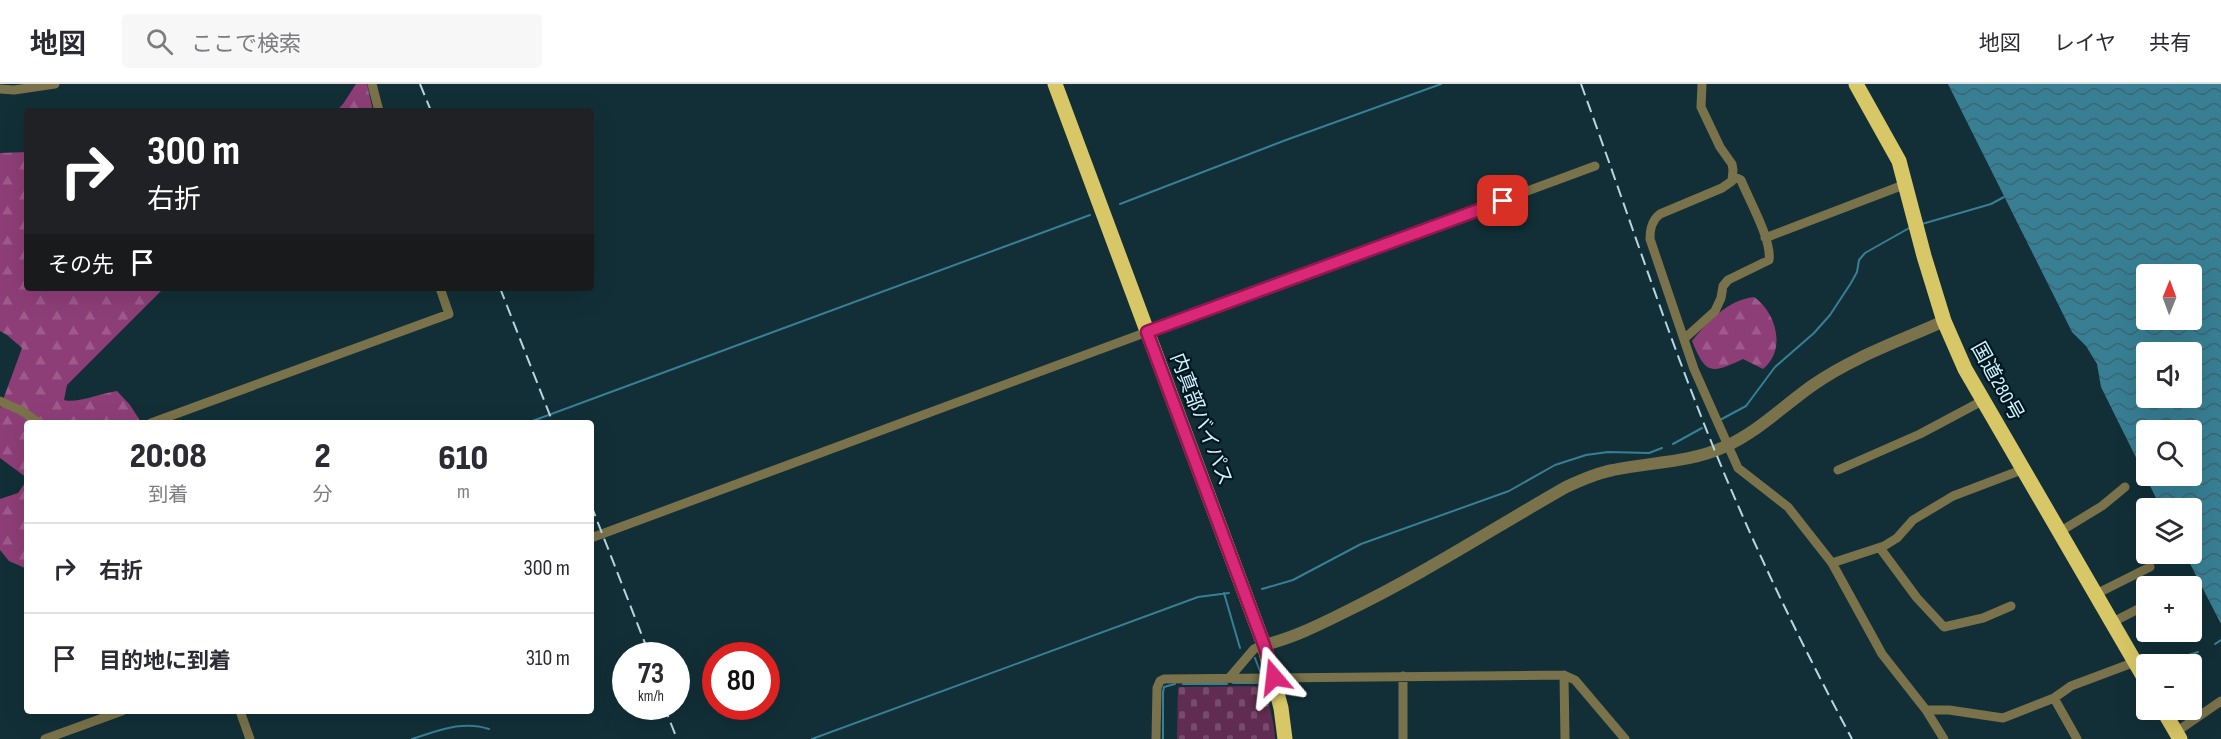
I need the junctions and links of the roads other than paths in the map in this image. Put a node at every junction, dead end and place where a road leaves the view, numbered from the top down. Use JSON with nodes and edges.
{"nodes":[{"id":1,"x":55,"y":84,"type":"edge"},
{"id":2,"x":372,"y":84,"type":"edge"},
{"id":3,"x":1054,"y":84,"type":"edge"},
{"id":4,"x":1702,"y":84,"type":"edge"},
{"id":5,"x":1856,"y":84,"type":"edge"},
{"id":6,"x":0,"y":89,"type":"edge"},
{"id":7,"x":379,"y":108,"type":"edge"},
{"id":8,"x":1595,"y":165,"type":"dead end"},
{"id":9,"x":1733,"y":176,"type":"junction"},
{"id":10,"x":1906,"y":184,"type":"junction"},
{"id":11,"x":1765,"y":238,"type":"junction"},
{"id":12,"x":441,"y":291,"type":"edge"},
{"id":13,"x":1944,"y":321,"type":"junction"},
{"id":14,"x":1147,"y":332,"type":"junction"},
{"id":15,"x":1684,"y":339,"type":"junction"},
{"id":16,"x":0,"y":401,"type":"edge"},
{"id":17,"x":1982,"y":401,"type":"junction"},
{"id":18,"x":35,"y":420,"type":"edge"},
{"id":19,"x":159,"y":420,"type":"edge"},
{"id":20,"x":1727,"y":446,"type":"junction"},
{"id":21,"x":2024,"y":469,"type":"junction"},
{"id":22,"x":1838,"y":470,"type":"dead end"},
{"id":23,"x":2125,"y":487,"type":"dead end"},
{"id":24,"x":2061,"y":531,"type":"junction"},
{"id":25,"x":594,"y":537,"type":"edge"},
{"id":26,"x":1880,"y":548,"type":"junction"},
{"id":27,"x":1833,"y":563,"type":"junction"},
{"id":28,"x":2150,"y":567,"type":"dead end"},
{"id":29,"x":2096,"y":594,"type":"junction"},
{"id":30,"x":2011,"y":606,"type":"dead end"},
{"id":31,"x":2136,"y":610,"type":"edge"},
{"id":32,"x":2113,"y":622,"type":"junction"},
{"id":33,"x":1264,"y":645,"type":"junction"},
{"id":34,"x":2136,"y":662,"type":"joint"},
{"id":35,"x":1564,"y":675,"type":"junction"},
{"id":36,"x":1403,"y":676,"type":"junction"},
{"id":37,"x":1230,"y":677,"type":"junction"},
{"id":38,"x":1274,"y":677,"type":"junction"},
{"id":39,"x":2054,"y":698,"type":"junction"},
{"id":40,"x":2221,"y":701,"type":"edge"},
{"id":41,"x":1926,"y":710,"type":"junction"},
{"id":42,"x":114,"y":714,"type":"edge"},
{"id":43,"x":241,"y":714,"type":"edge"},
{"id":44,"x":2169,"y":720,"type":"edge"},
{"id":45,"x":2178,"y":736,"type":"edge"},
{"id":46,"x":45,"y":739,"type":"edge"},
{"id":47,"x":250,"y":739,"type":"edge"},
{"id":48,"x":1156,"y":739,"type":"edge"},
{"id":49,"x":1285,"y":739,"type":"edge"},
{"id":50,"x":1403,"y":739,"type":"edge"},
{"id":51,"x":1565,"y":739,"type":"edge"},
{"id":52,"x":1625,"y":739,"type":"edge"},
{"id":53,"x":1944,"y":739,"type":"edge"},
{"id":54,"x":2077,"y":739,"type":"edge"}],
"edges":[{"from":1,"to":6,"type":"street"},
{"from":2,"to":7,"type":"street"},
{"from":3,"to":14,"type":"highway","name":"内真部バイパス"},
{"from":4,"to":9,"type":"street"},
{"from":5,"to":10,"type":"highway","name":"国道280号"},
{"from":8,"to":14,"type":"street"},
{"from":9,"to":11,"type":"street"},
{"from":9,"to":15,"type":"street"},
{"from":10,"to":11,"type":"street"},
{"from":10,"to":13,"type":"highway","name":"国道280号"},
{"from":11,"to":15,"type":"street"},
{"from":12,"to":19,"type":"street"},
{"from":13,"to":17,"type":"highway","name":"国道280号"},
{"from":13,"to":20,"type":"street"},
{"from":14,"to":25,"type":"street"},
{"from":14,"to":33,"type":"highway","name":"内真部バイパス"},
{"from":15,"to":20,"type":"street"},
{"from":16,"to":18,"type":"street"},
{"from":17,"to":21,"type":"highway","name":"国道280号"},
{"from":17,"to":22,"type":"street"},
{"from":20,"to":27,"type":"street"},
{"from":20,"to":33,"type":"street"},
{"from":21,"to":24,"type":"highway","name":"国道280号"},
{"from":21,"to":26,"type":"street"},
{"from":23,"to":24,"type":"street"},
{"from":24,"to":29,"type":"highway","name":"国道280号"},
{"from":26,"to":27,"type":"street"},
{"from":26,"to":30,"type":"street"},
{"from":27,"to":41,"type":"street"},
{"from":28,"to":29,"type":"street"},
{"from":29,"to":32,"type":"highway","name":"国道280号"},
{"from":31,"to":32,"type":"street"},
{"from":32,"to":34,"type":"highway","name":"国道280号"},
{"from":33,"to":37,"type":"street"},
{"from":33,"to":38,"type":"highway","name":"内真部バイパス"},
{"from":34,"to":39,"type":"street"},
{"from":35,"to":36,"type":"street"},
{"from":35,"to":51,"type":"street"},
{"from":35,"to":52,"type":"street"},
{"from":36,"to":38,"type":"street"},
{"from":36,"to":50,"type":"street"},
{"from":37,"to":38,"type":"street"},
{"from":37,"to":48,"type":"street"},
{"from":38,"to":49,"type":"highway","name":"内真部バイパス"},
{"from":39,"to":41,"type":"street"},
{"from":39,"to":54,"type":"street"},
{"from":40,"to":45,"type":"street"},
{"from":41,"to":53,"type":"street"},
{"from":42,"to":46,"type":"street"},
{"from":43,"to":47,"type":"street"},
{"from":44,"to":45,"type":"highway"}]}
